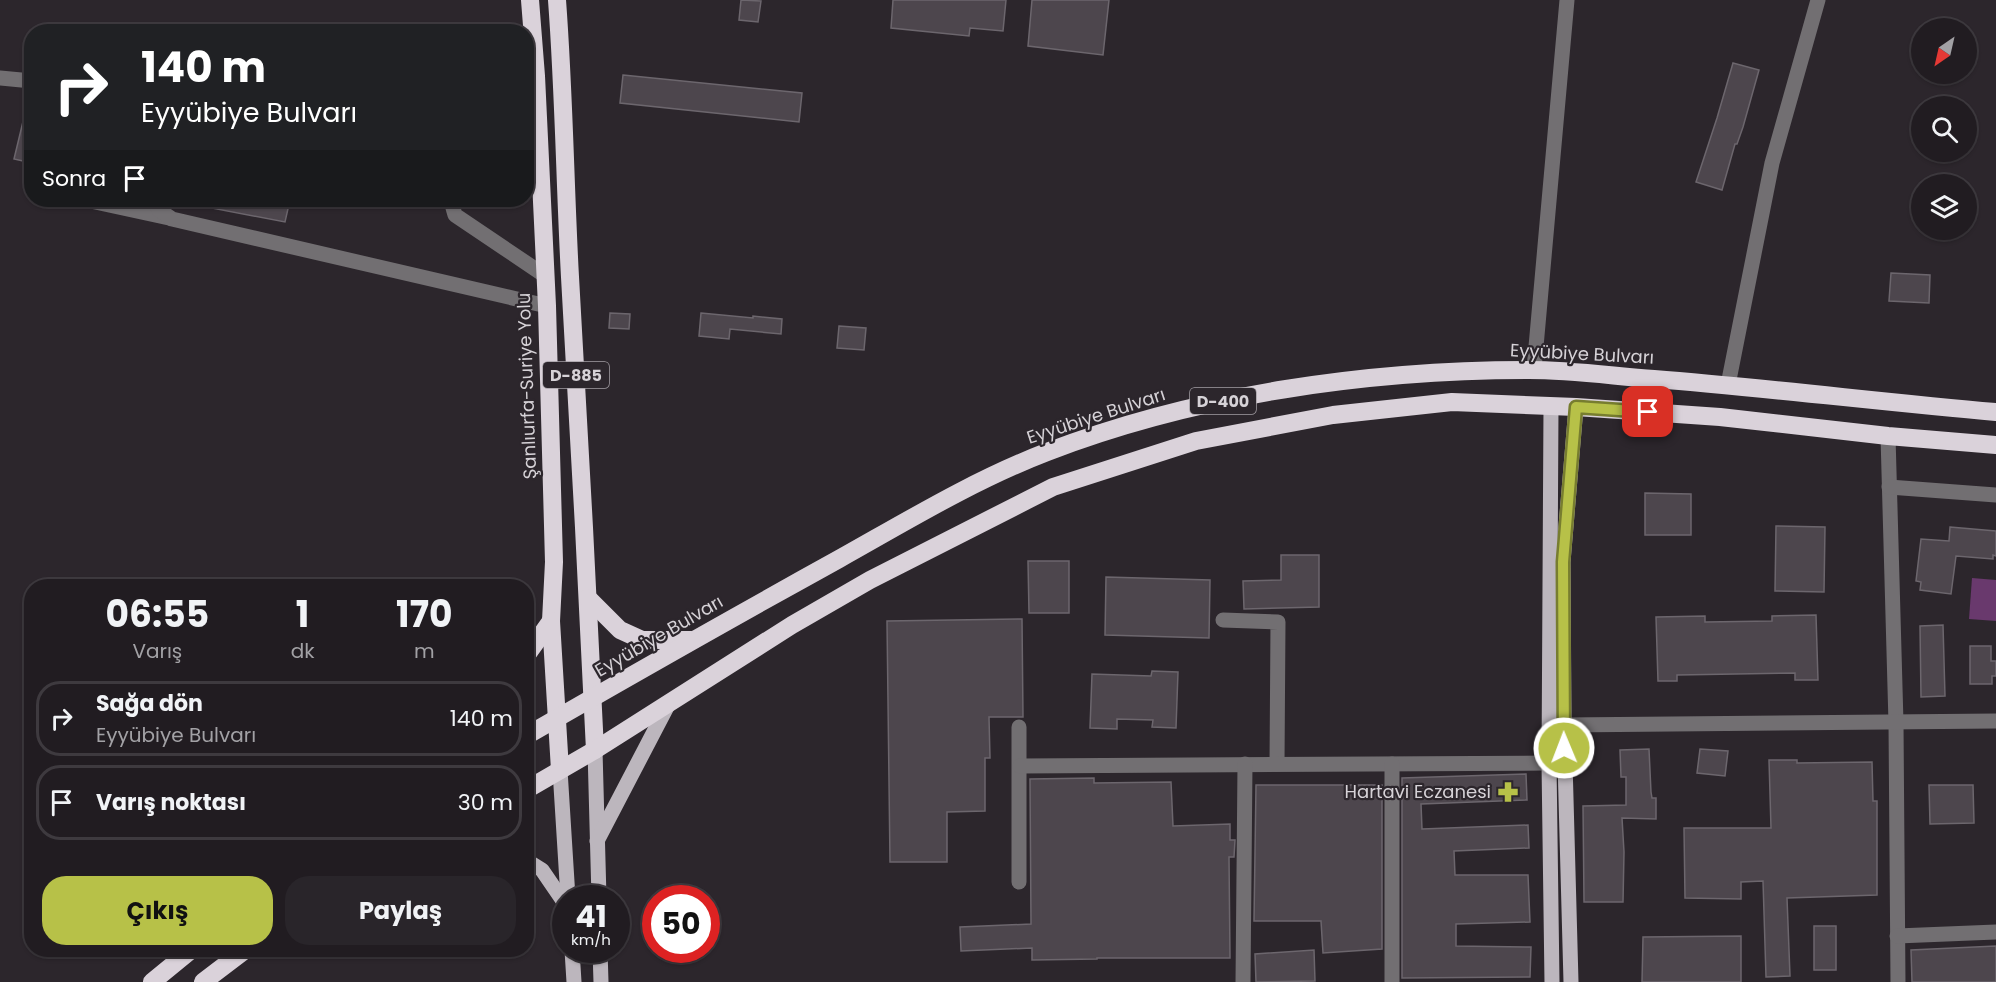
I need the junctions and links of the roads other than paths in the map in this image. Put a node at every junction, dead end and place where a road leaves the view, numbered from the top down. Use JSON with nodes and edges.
{"nodes":[{"id":1,"x":530,"y":0,"type":"edge"},
{"id":2,"x":556,"y":0,"type":"edge"},
{"id":3,"x":1567,"y":0,"type":"edge"},
{"id":4,"x":1818,"y":0,"type":"edge"},
{"id":5,"x":530,"y":24,"type":"edge"},
{"id":6,"x":0,"y":78,"type":"edge"},
{"id":7,"x":24,"y":80,"type":"edge"},
{"id":8,"x":534,"y":124,"type":"edge"},
{"id":9,"x":118,"y":207,"type":"edge"},
{"id":10,"x":158,"y":207,"type":"edge"},
{"id":11,"x":453,"y":207,"type":"edge"},
{"id":12,"x":172,"y":219,"type":"junction"},
{"id":13,"x":544,"y":276,"type":"junction"},
{"id":14,"x":547,"y":306,"type":"junction"},
{"id":15,"x":1534,"y":369,"type":"junction"},
{"id":16,"x":1728,"y":385,"type":"junction"},
{"id":17,"x":1551,"y":407,"type":"junction"},
{"id":18,"x":1576,"y":407,"type":"junction"},
{"id":19,"x":1996,"y":412,"type":"edge"},
{"id":20,"x":1888,"y":436,"type":"junction"},
{"id":21,"x":1996,"y":445,"type":"edge"},
{"id":22,"x":1889,"y":487,"type":"junction"},
{"id":23,"x":1996,"y":495,"type":"edge"},
{"id":24,"x":588,"y":598,"type":"junction"},
{"id":25,"x":1223,"y":620,"type":"dead end"},
{"id":26,"x":551,"y":621,"type":"junction"},
{"id":27,"x":692,"y":640,"type":"junction"},
{"id":28,"x":534,"y":645,"type":"edge"},
{"id":29,"x":593,"y":698,"type":"junction"},
{"id":30,"x":669,"y":703,"type":"junction"},
{"id":31,"x":557,"y":719,"type":"junction"},
{"id":32,"x":1996,"y":722,"type":"edge"},
{"id":33,"x":1896,"y":723,"type":"junction"},
{"id":34,"x":1564,"y":725,"type":"junction"},
{"id":35,"x":1019,"y":727,"type":"dead end"},
{"id":36,"x":534,"y":732,"type":"edge"},
{"id":37,"x":596,"y":750,"type":"junction"},
{"id":38,"x":1549,"y":763,"type":"junction"},
{"id":39,"x":1245,"y":764,"type":"junction"},
{"id":40,"x":1277,"y":764,"type":"junction"},
{"id":41,"x":1392,"y":764,"type":"junction"},
{"id":42,"x":1020,"y":766,"type":"junction"},
{"id":43,"x":560,"y":770,"type":"junction"},
{"id":44,"x":534,"y":785,"type":"edge"},
{"id":45,"x":597,"y":841,"type":"junction"},
{"id":46,"x":534,"y":865,"type":"edge"},
{"id":47,"x":1019,"y":882,"type":"dead end"},
{"id":48,"x":552,"y":885,"type":"edge"},
{"id":49,"x":567,"y":885,"type":"edge"},
{"id":50,"x":599,"y":885,"type":"edge"},
{"id":51,"x":1996,"y":933,"type":"edge"},
{"id":52,"x":1897,"y":936,"type":"junction"},
{"id":53,"x":182,"y":957,"type":"edge"},
{"id":54,"x":236,"y":957,"type":"edge"},
{"id":55,"x":573,"y":963,"type":"edge"},
{"id":56,"x":601,"y":963,"type":"edge"},
{"id":57,"x":152,"y":982,"type":"edge"},
{"id":58,"x":202,"y":982,"type":"edge"},
{"id":59,"x":574,"y":982,"type":"edge"},
{"id":60,"x":602,"y":982,"type":"edge"},
{"id":61,"x":1243,"y":982,"type":"edge"},
{"id":62,"x":1392,"y":982,"type":"edge"},
{"id":63,"x":1552,"y":982,"type":"edge"},
{"id":64,"x":1570,"y":982,"type":"edge"},
{"id":65,"x":1898,"y":982,"type":"edge"}],
"edges":[{"from":1,"to":5,"type":"highway","name":"Şanlıurfa-Suriye Yolu","number":"D-885"},
{"from":2,"to":24,"type":"highway","number":"D-885"},
{"from":3,"to":15,"type":"street"},
{"from":4,"to":16,"type":"street"},
{"from":6,"to":7,"type":"street"},
{"from":8,"to":13,"type":"highway","name":"Şanlıurfa-Suriye Yolu","number":"D-885"},
{"from":9,"to":12,"type":"street"},
{"from":10,"to":12,"type":"street"},
{"from":11,"to":13,"type":"street"},
{"from":12,"to":14,"type":"street"},
{"from":13,"to":14,"type":"highway","name":"Şanlıurfa-Suriye Yolu","number":"D-885"},
{"from":14,"to":26,"type":"highway","name":"Şanlıurfa-Suriye Yolu","number":"D-885"},
{"from":15,"to":16,"type":"highway","name":"Eyyübiye Bulvarı","number":"D-400"},
{"from":15,"to":27,"type":"highway","name":"Eyyübiye Bulvarı","number":"D-400"},
{"from":16,"to":19,"type":"highway","name":"Eyyübiye Bulvarı","number":"D-400"},
{"from":17,"to":18,"type":"highway","number":"D-400"},
{"from":17,"to":30,"type":"highway","number":"D-400"},
{"from":17,"to":38,"type":"main road"},
{"from":18,"to":20,"type":"highway","number":"D-400"},
{"from":18,"to":34,"type":"main road"},
{"from":20,"to":21,"type":"highway","number":"D-400"},
{"from":20,"to":22,"type":"street"},
{"from":22,"to":23,"type":"street"},
{"from":22,"to":33,"type":"street"},
{"from":24,"to":27,"type":"highway"},
{"from":24,"to":29,"type":"highway","number":"D-885"},
{"from":25,"to":40,"type":"street"},
{"from":26,"to":28,"type":"highway"},
{"from":26,"to":31,"type":"highway","name":"Şanlıurfa-Suriye Yolu"},
{"from":27,"to":29,"type":"highway","name":"Eyyübiye Bulvarı","number":"D-400"},
{"from":29,"to":31,"type":"highway","name":"Eyyübiye Bulvarı","number":"D-400"},
{"from":29,"to":37,"type":"highway","number":"D-885"},
{"from":30,"to":37,"type":"highway","number":"D-400"},
{"from":30,"to":45,"type":"main road"},
{"from":31,"to":36,"type":"highway","name":"Eyyübiye Bulvarı","number":"D-400"},
{"from":31,"to":43,"type":"highway","name":"Şanlıurfa-Suriye Yolu"},
{"from":32,"to":33,"type":"street"},
{"from":33,"to":34,"type":"street"},
{"from":33,"to":52,"type":"street"},
{"from":34,"to":64,"type":"main road"},
{"from":35,"to":42,"type":"street"},
{"from":37,"to":43,"type":"highway","number":"D-400"},
{"from":37,"to":45,"type":"main road"},
{"from":38,"to":41,"type":"street"},
{"from":38,"to":63,"type":"main road"},
{"from":39,"to":40,"type":"street"},
{"from":39,"to":42,"type":"street"},
{"from":39,"to":61,"type":"street"},
{"from":40,"to":41,"type":"street"},
{"from":41,"to":62,"type":"street"},
{"from":42,"to":47,"type":"street"},
{"from":43,"to":44,"type":"highway","number":"D-400"},
{"from":43,"to":49,"type":"main road"},
{"from":45,"to":50,"type":"main road"},
{"from":46,"to":48,"type":"main road"},
{"from":51,"to":52,"type":"street"},
{"from":52,"to":65,"type":"street"},
{"from":53,"to":57,"type":"highway"},
{"from":54,"to":58,"type":"highway"},
{"from":55,"to":59,"type":"main road"},
{"from":56,"to":60,"type":"main road"}]}
